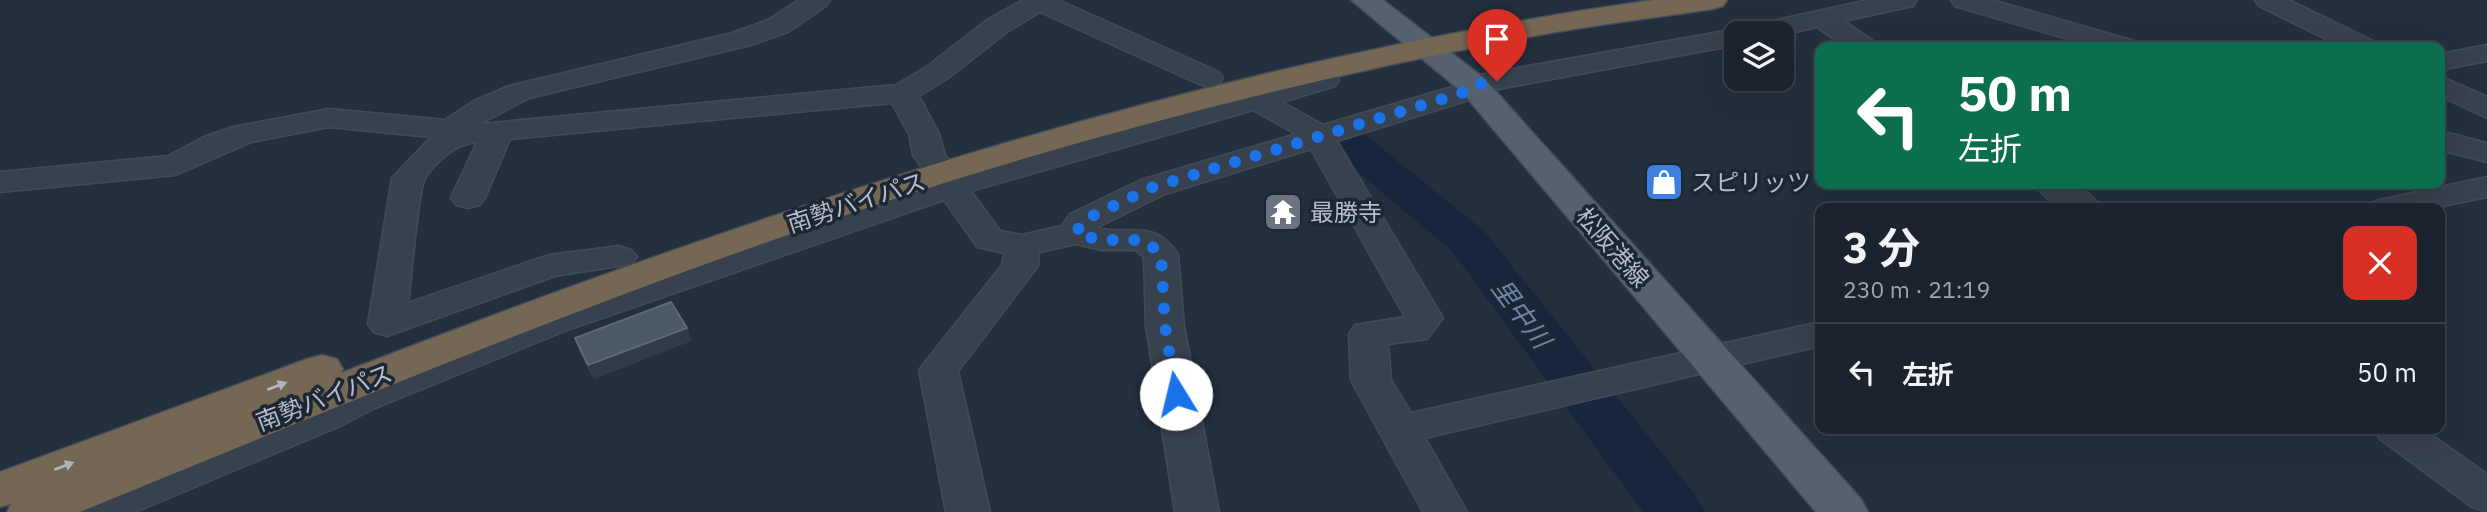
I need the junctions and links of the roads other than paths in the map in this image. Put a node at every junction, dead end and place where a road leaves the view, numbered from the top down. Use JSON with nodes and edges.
{"nodes":[{"id":1,"x":817,"y":0,"type":"edge"},
{"id":2,"x":1038,"y":0,"type":"edge"},
{"id":3,"x":1094,"y":0,"type":"edge"},
{"id":4,"x":1365,"y":0,"type":"edge"},
{"id":5,"x":1595,"y":0,"type":"edge"},
{"id":6,"x":1713,"y":0,"type":"edge"},
{"id":7,"x":1904,"y":0,"type":"edge"},
{"id":8,"x":1964,"y":0,"type":"edge"},
{"id":9,"x":2268,"y":0,"type":"edge"},
{"id":10,"x":1067,"y":12,"type":"junction"},
{"id":11,"x":1823,"y":19,"type":"junction"},
{"id":12,"x":1794,"y":25,"type":"edge"},
{"id":13,"x":1724,"y":39,"type":"edge"},
{"id":14,"x":1417,"y":41,"type":"junction"},
{"id":15,"x":1856,"y":42,"type":"edge"},
{"id":16,"x":2107,"y":42,"type":"edge"},
{"id":17,"x":2353,"y":42,"type":"edge"},
{"id":18,"x":2487,"y":53,"type":"edge"},
{"id":19,"x":2445,"y":61,"type":"edge"},
{"id":20,"x":1318,"y":72,"type":"junction"},
{"id":21,"x":1209,"y":78,"type":"junction"},
{"id":22,"x":1473,"y":85,"type":"junction"},
{"id":23,"x":2445,"y":88,"type":"edge"},
{"id":24,"x":902,"y":93,"type":"junction"},
{"id":25,"x":1256,"y":100,"type":"junction"},
{"id":26,"x":2487,"y":109,"type":"edge"},
{"id":27,"x":498,"y":131,"type":"junction"},
{"id":28,"x":456,"y":135,"type":"junction"},
{"id":29,"x":1320,"y":138,"type":"junction"},
{"id":30,"x":2445,"y":140,"type":"edge"},
{"id":31,"x":2487,"y":153,"type":"edge"},
{"id":32,"x":941,"y":172,"type":"junction"},
{"id":33,"x":0,"y":182,"type":"edge"},
{"id":34,"x":2487,"y":187,"type":"edge"},
{"id":35,"x":2058,"y":189,"type":"edge"},
{"id":36,"x":468,"y":198,"type":"dead end"},
{"id":37,"x":2078,"y":203,"type":"edge"},
{"id":38,"x":2411,"y":203,"type":"edge"},
{"id":39,"x":1076,"y":234,"type":"junction"},
{"id":40,"x":1022,"y":245,"type":"junction"},
{"id":41,"x":619,"y":257,"type":"junction"},
{"id":42,"x":1815,"y":335,"type":"edge"},
{"id":43,"x":1711,"y":359,"type":"junction"},
{"id":44,"x":360,"y":382,"type":"junction"},
{"id":45,"x":326,"y":416,"type":"junction"},
{"id":46,"x":1400,"y":430,"type":"junction"},
{"id":47,"x":2401,"y":434,"type":"edge"},
{"id":48,"x":0,"y":490,"type":"edge"},
{"id":49,"x":2487,"y":496,"type":"edge"},
{"id":50,"x":31,"y":512,"type":"edge"},
{"id":51,"x":92,"y":512,"type":"edge"},
{"id":52,"x":968,"y":512,"type":"edge"},
{"id":53,"x":1197,"y":512,"type":"edge"},
{"id":54,"x":1446,"y":512,"type":"edge"},
{"id":55,"x":1844,"y":512,"type":"edge"}],
"edges":[{"from":1,"to":28,"type":"street"},
{"from":2,"to":10,"type":"street"},
{"from":2,"to":24,"type":"street"},
{"from":3,"to":10,"type":"street"},
{"from":4,"to":14,"type":"main road","name":"松阪港線"},
{"from":5,"to":14,"type":"highway","name":"南勢バイパス"},
{"from":6,"to":14,"type":"highway","name":"南勢バイパス"},
{"from":7,"to":11,"type":"street"},
{"from":8,"to":16,"type":"street"},
{"from":9,"to":17,"type":"street"},
{"from":10,"to":21,"type":"street"},
{"from":11,"to":12,"type":"street"},
{"from":11,"to":15,"type":"street"},
{"from":13,"to":22,"type":"street"},
{"from":14,"to":20,"type":"highway","name":"南勢バイパス"},
{"from":14,"to":21,"type":"highway","name":"南勢バイパス"},
{"from":14,"to":22,"type":"main road","name":"松阪港線"},
{"from":18,"to":19,"type":"street"},
{"from":20,"to":25,"type":"street"},
{"from":20,"to":32,"type":"highway","name":"南勢バイパス"},
{"from":21,"to":32,"type":"highway","name":"南勢バイパス"},
{"from":22,"to":29,"type":"street"},
{"from":22,"to":43,"type":"main road","name":"松阪港線"},
{"from":23,"to":26,"type":"street"},
{"from":24,"to":27,"type":"street"},
{"from":24,"to":32,"type":"street"},
{"from":25,"to":29,"type":"street"},
{"from":25,"to":32,"type":"street"},
{"from":27,"to":28,"type":"street"},
{"from":27,"to":36,"type":"street"},
{"from":28,"to":33,"type":"street"},
{"from":28,"to":41,"type":"street"},
{"from":29,"to":39,"type":"street"},
{"from":29,"to":46,"type":"street"},
{"from":30,"to":31,"type":"street"},
{"from":32,"to":40,"type":"street"},
{"from":32,"to":41,"type":"highway","name":"南勢バイパス"},
{"from":32,"to":44,"type":"highway","name":"南勢バイパス"},
{"from":32,"to":45,"type":"street"},
{"from":34,"to":38,"type":"street"},
{"from":35,"to":37,"type":"street"},
{"from":39,"to":40,"type":"street"},
{"from":39,"to":53,"type":"street"},
{"from":40,"to":52,"type":"street"},
{"from":48,"to":41,"type":"highway","name":"南勢バイパス","one_way":true},
{"from":42,"to":43,"type":"street"},
{"from":43,"to":46,"type":"street"},
{"from":43,"to":55,"type":"main road","name":"松阪港線"},
{"from":44,"to":45,"type":"street"},
{"from":44,"to":50,"type":"highway","name":"南勢バイパス"},
{"from":45,"to":51,"type":"street"},
{"from":46,"to":54,"type":"street"},
{"from":47,"to":49,"type":"street"}]}
